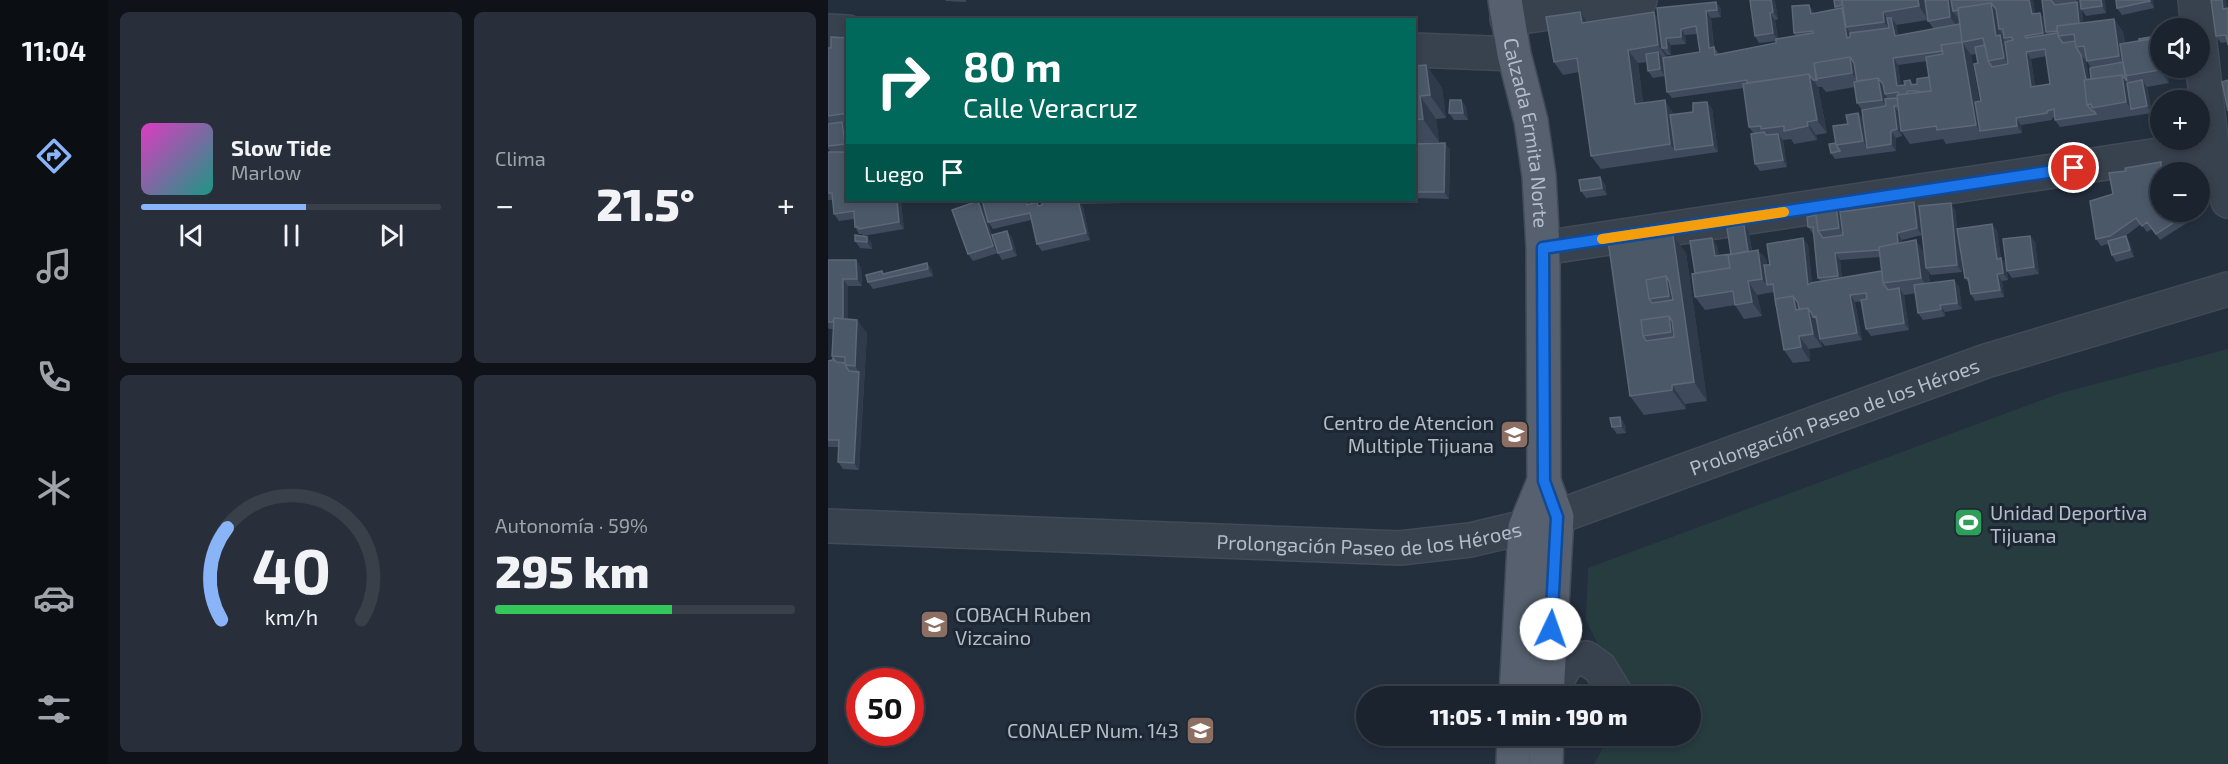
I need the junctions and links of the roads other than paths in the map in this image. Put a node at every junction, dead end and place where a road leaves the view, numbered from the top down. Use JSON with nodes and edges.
{"nodes":[{"id":1,"x":1640,"y":0,"type":"edge"},
{"id":2,"x":2195,"y":0,"type":"edge"},
{"id":3,"x":1506,"y":10,"type":"edge"},
{"id":4,"x":2197,"y":18,"type":"edge"},
{"id":5,"x":828,"y":31,"type":"edge"},
{"id":6,"x":846,"y":32,"type":"edge"},
{"id":7,"x":1416,"y":51,"type":"edge"},
{"id":8,"x":1514,"y":54,"type":"junction"},
{"id":9,"x":2204,"y":78,"type":"edge"},
{"id":10,"x":2212,"y":147,"type":"junction"},
{"id":11,"x":2228,"y":201,"type":"edge"},
{"id":12,"x":1543,"y":248,"type":"junction"},
{"id":13,"x":2228,"y":289,"type":"edge"},
{"id":14,"x":1544,"y":481,"type":"junction"},
{"id":15,"x":1557,"y":517,"type":"junction"},
{"id":16,"x":828,"y":526,"type":"edge"},
{"id":17,"x":1525,"y":527,"type":"junction"},
{"id":18,"x":1517,"y":686,"type":"edge"},
{"id":19,"x":1549,"y":686,"type":"edge"},
{"id":20,"x":1554,"y":686,"type":"edge"},
{"id":21,"x":1611,"y":686,"type":"edge"},
{"id":22,"x":1514,"y":746,"type":"edge"},
{"id":23,"x":1546,"y":746,"type":"edge"},
{"id":24,"x":1513,"y":764,"type":"edge"},
{"id":25,"x":1546,"y":764,"type":"edge"}],
"edges":[{"from":1,"to":3,"type":"street"},
{"from":2,"to":4,"type":"street"},
{"from":3,"to":8,"type":"main road","name":"Calzada Ermita Norte"},
{"from":5,"to":6,"type":"street"},
{"from":7,"to":8,"type":"street"},
{"from":8,"to":12,"type":"main road","name":"Calzada Ermita Norte"},
{"from":9,"to":10,"type":"street"},
{"from":10,"to":11,"type":"street"},
{"from":10,"to":12,"type":"street"},
{"from":12,"to":14,"type":"main road","name":"Calzada Ermita Norte"},
{"from":13,"to":15,"type":"street","name":"Prolongación Paseo de los Héroes"},
{"from":14,"to":15,"type":"main road","name":"Calzada Ermita Norte"},
{"from":14,"to":17,"type":"main road","name":"Calzada Ermita Norte"},
{"from":15,"to":17,"type":"street","name":"Prolongación Paseo de los Héroes"},
{"from":15,"to":19,"type":"main road","name":"Calzada Ermita Norte"},
{"from":16,"to":17,"type":"street","name":"Prolongación Paseo de los Héroes"},
{"from":17,"to":18,"type":"main road","name":"Calzada Ermita Norte"},
{"from":20,"to":21,"type":"street"},
{"from":22,"to":24,"type":"main road"},
{"from":23,"to":25,"type":"main road"}]}
